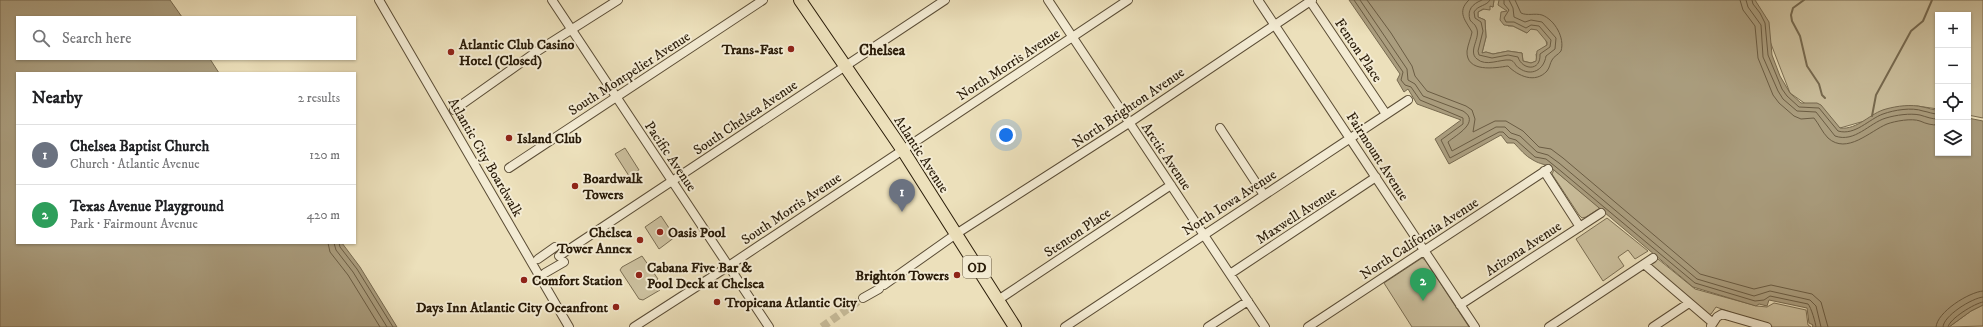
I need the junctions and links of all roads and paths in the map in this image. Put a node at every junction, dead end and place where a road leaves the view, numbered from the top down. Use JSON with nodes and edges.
{"nodes":[{"id":1,"x":379,"y":0,"type":"edge"},
{"id":2,"x":552,"y":0,"type":"edge"},
{"id":3,"x":618,"y":0,"type":"edge"},
{"id":4,"x":763,"y":0,"type":"edge"},
{"id":5,"x":800,"y":0,"type":"edge"},
{"id":6,"x":945,"y":0,"type":"edge"},
{"id":7,"x":1048,"y":0,"type":"edge"},
{"id":8,"x":1128,"y":0,"type":"edge"},
{"id":9,"x":1258,"y":0,"type":"edge"},
{"id":10,"x":1311,"y":1,"type":"edge"},
{"id":11,"x":1274,"y":25,"type":"junction"},
{"id":12,"x":572,"y":30,"type":"junction"},
{"id":13,"x":1072,"y":37,"type":"junction"},
{"id":14,"x":844,"y":68,"type":"junction"},
{"id":15,"x":616,"y":97,"type":"junction"},
{"id":16,"x":1408,"y":100,"type":"dead end"},
{"id":17,"x":454,"y":110,"type":"dead end"},
{"id":18,"x":1386,"y":114,"type":"junction"},
{"id":19,"x":1129,"y":122,"type":"junction"},
{"id":20,"x":1220,"y":128,"type":"dead end"},
{"id":21,"x":1350,"y":137,"type":"junction"},
{"id":22,"x":902,"y":149,"type":"junction"},
{"id":23,"x":509,"y":168,"type":"dead end"},
{"id":24,"x":1376,"y":177,"type":"junction"},
{"id":25,"x":672,"y":181,"type":"junction"},
{"id":26,"x":1171,"y":185,"type":"junction"},
{"id":27,"x":1264,"y":195,"type":"junction"},
{"id":28,"x":1601,"y":213,"type":"dead end"},
{"id":29,"x":1580,"y":227,"type":"junction"},
{"id":30,"x":956,"y":234,"type":"junction"},
{"id":31,"x":1204,"y":235,"type":"junction"},
{"id":32,"x":555,"y":248,"type":"dead end"},
{"id":33,"x":1424,"y":250,"type":"junction"},
{"id":34,"x":1653,"y":258,"type":"dead end"},
{"id":35,"x":538,"y":259,"type":"dead end"},
{"id":36,"x":1644,"y":264,"type":"junction"},
{"id":37,"x":728,"y":266,"type":"junction"},
{"id":38,"x":545,"y":274,"type":"dead end"},
{"id":39,"x":1230,"y":274,"type":"junction"},
{"id":40,"x":863,"y":298,"type":"tunnel mouth"},
{"id":41,"x":998,"y":300,"type":"junction"},
{"id":42,"x":1248,"y":301,"type":"junction"},
{"id":43,"x":1689,"y":303,"type":"junction"},
{"id":44,"x":1460,"y":305,"type":"junction"},
{"id":45,"x":1712,"y":325,"type":"edge"},
{"id":46,"x":569,"y":327,"type":"edge"},
{"id":47,"x":634,"y":327,"type":"edge"},
{"id":48,"x":769,"y":327,"type":"edge"},
{"id":49,"x":1015,"y":327,"type":"edge"},
{"id":50,"x":1065,"y":327,"type":"edge"},
{"id":51,"x":1208,"y":327,"type":"edge"},
{"id":52,"x":1265,"y":327,"type":"edge"},
{"id":53,"x":1308,"y":327,"type":"edge"},
{"id":54,"x":1475,"y":327,"type":"edge"},
{"id":55,"x":1549,"y":327,"type":"edge"},
{"id":56,"x":1653,"y":327,"type":"edge"},
{"id":57,"x":1768,"y":327,"type":"edge"}],
"edges":[{"from":1,"to":46,"type":"street","name":"Atlantic City Boardwalk"},
{"from":2,"to":12,"type":"street","name":"Pacific Avenue"},
{"from":3,"to":12,"type":"street"},
{"from":4,"to":15,"type":"street","name":"South Montpelier Avenue"},
{"from":5,"to":14,"type":"highway","name":"Atlantic Avenue","number":"OD"},
{"from":6,"to":14,"type":"street","name":"South Chelsea Avenue"},
{"from":7,"to":13,"type":"street","name":"Arctic Avenue"},
{"from":8,"to":13,"type":"street","name":"North Morris Avenue"},
{"from":9,"to":11,"type":"street","name":"Fairmount Avenue"},
{"from":10,"to":11,"type":"street","name":"North Brighton Avenue"},
{"from":10,"to":18,"type":"street","name":"Fenton Place"},
{"from":11,"to":19,"type":"street","name":"North Brighton Avenue"},
{"from":11,"to":21,"type":"street","name":"Fairmount Avenue"},
{"from":12,"to":15,"type":"street","name":"Pacific Avenue"},
{"from":12,"to":17,"type":"street"},
{"from":13,"to":19,"type":"street","name":"Arctic Avenue"},
{"from":13,"to":22,"type":"street","name":"North Morris Avenue"},
{"from":14,"to":22,"type":"highway","name":"Atlantic Avenue","number":"OD"},
{"from":14,"to":25,"type":"street","name":"South Chelsea Avenue"},
{"from":15,"to":23,"type":"street","name":"South Montpelier Avenue"},
{"from":15,"to":25,"type":"street","name":"Pacific Avenue"},
{"from":16,"to":18,"type":"street","name":"North Iowa Avenue"},
{"from":18,"to":21,"type":"street","name":"North Iowa Avenue"},
{"from":19,"to":26,"type":"street","name":"Arctic Avenue"},
{"from":19,"to":30,"type":"street","name":"North Brighton Avenue"},
{"from":20,"to":27,"type":"street"},
{"from":21,"to":24,"type":"street","name":"Fairmount Avenue"},
{"from":21,"to":27,"type":"street","name":"North Iowa Avenue"},
{"from":22,"to":30,"type":"highway","name":"Atlantic Avenue","number":"OD"},
{"from":22,"to":37,"type":"street","name":"South Morris Avenue"},
{"from":24,"to":33,"type":"street","name":"Fairmount Avenue"},
{"from":24,"to":39,"type":"street","name":"Maxwell Avenue"},
{"from":25,"to":37,"type":"street","name":"Pacific Avenue"},
{"from":25,"to":38,"type":"street","name":"South Chelsea Avenue"},
{"from":26,"to":31,"type":"street","name":"Arctic Avenue"},
{"from":26,"to":41,"type":"street","name":"Stenton Place"},
{"from":27,"to":31,"type":"street","name":"North Iowa Avenue"},
{"from":28,"to":29,"type":"street","name":"Arizona Avenue"},
{"from":29,"to":33,"type":"street","name":"North California Avenue"},
{"from":29,"to":44,"type":"street","name":"Arizona Avenue"},
{"from":30,"to":40,"type":"street","name":"North Brighton Avenue"},
{"from":30,"to":41,"type":"highway","name":"Atlantic Avenue","number":"OD"},
{"from":31,"to":39,"type":"street","name":"Arctic Avenue"},
{"from":31,"to":50,"type":"street","name":"North Iowa Avenue"},
{"from":32,"to":35,"type":"street"},
{"from":33,"to":44,"type":"street","name":"Fairmount Avenue"},
{"from":33,"to":53,"type":"street","name":"North California Avenue"},
{"from":34,"to":36,"type":"street"},
{"from":36,"to":43,"type":"street"},
{"from":36,"to":55,"type":"street"},
{"from":37,"to":47,"type":"street","name":"South Morris Avenue"},
{"from":37,"to":48,"type":"street","name":"Pacific Avenue"},
{"from":39,"to":42,"type":"street","name":"Arctic Avenue"},
{"from":41,"to":49,"type":"highway","name":"Atlantic Avenue","number":"OD"},
{"from":42,"to":51,"type":"street"},
{"from":42,"to":52,"type":"street","name":"Arctic Avenue"},
{"from":43,"to":45,"type":"street"},
{"from":43,"to":56,"type":"street"},
{"from":44,"to":54,"type":"street","name":"Fairmount Avenue"},
{"from":45,"to":57,"type":"street"}]}
